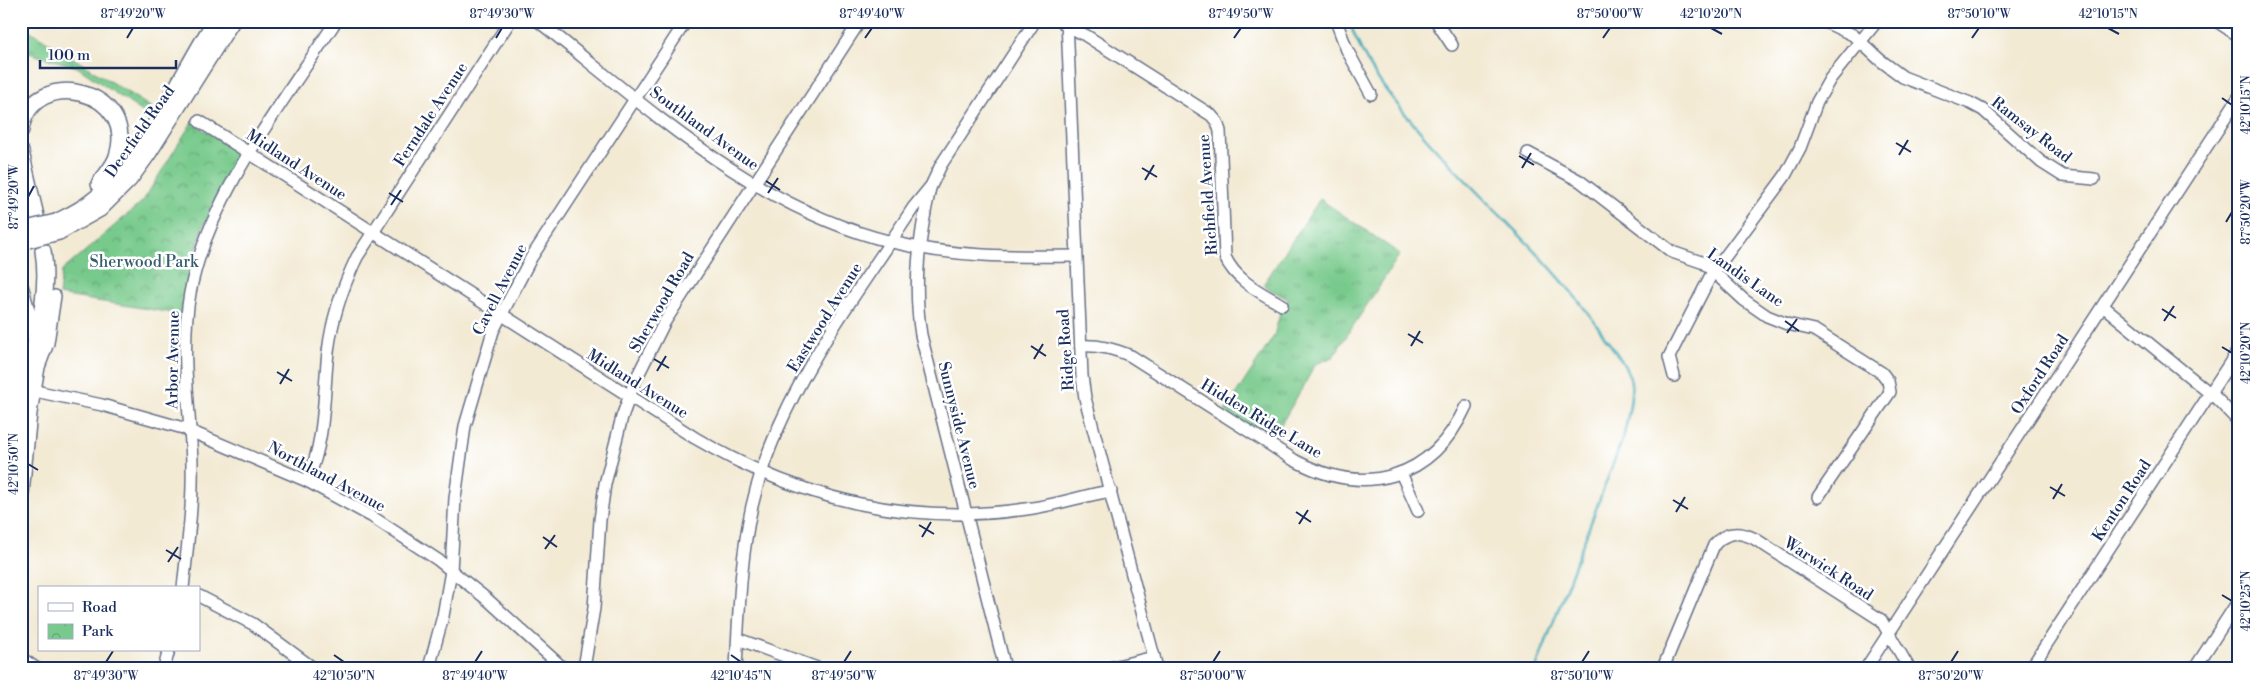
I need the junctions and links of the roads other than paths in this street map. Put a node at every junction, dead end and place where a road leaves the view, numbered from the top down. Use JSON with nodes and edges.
{"nodes":[{"id":1,"x":215,"y":21,"type":"edge"},
{"id":2,"x":232,"y":21,"type":"edge"},
{"id":3,"x":336,"y":21,"type":"edge"},
{"id":4,"x":510,"y":21,"type":"edge"},
{"id":5,"x":538,"y":21,"type":"edge"},
{"id":6,"x":686,"y":21,"type":"edge"},
{"id":7,"x":860,"y":21,"type":"edge"},
{"id":8,"x":1035,"y":21,"type":"edge"},
{"id":9,"x":1336,"y":21,"type":"edge"},
{"id":10,"x":1436,"y":21,"type":"edge"},
{"id":11,"x":1823,"y":21,"type":"edge"},
{"id":12,"x":1877,"y":21,"type":"edge"},
{"id":13,"x":2216,"y":21,"type":"edge"},
{"id":14,"x":1065,"y":23,"type":"edge"},
{"id":15,"x":2239,"y":36,"type":"edge"},
{"id":16,"x":1862,"y":43,"type":"junction"},
{"id":17,"x":1452,"y":45,"type":"dead end"},
{"id":18,"x":1371,"y":94,"type":"dead end"},
{"id":19,"x":2239,"y":98,"type":"edge"},
{"id":20,"x":636,"y":99,"type":"junction"},
{"id":21,"x":199,"y":121,"type":"dead end"},
{"id":22,"x":21,"y":130,"type":"edge"},
{"id":23,"x":21,"y":152,"type":"edge"},
{"id":24,"x":1528,"y":153,"type":"dead end"},
{"id":25,"x":250,"y":154,"type":"junction"},
{"id":26,"x":2094,"y":179,"type":"dead end"},
{"id":27,"x":754,"y":183,"type":"junction"},
{"id":28,"x":930,"y":186,"type":"junction"},
{"id":29,"x":81,"y":210,"type":"junction"},
{"id":30,"x":36,"y":216,"type":"dead end"},
{"id":31,"x":57,"y":227,"type":"junction"},
{"id":32,"x":373,"y":232,"type":"junction"},
{"id":33,"x":24,"y":235,"type":"edge"},
{"id":34,"x":890,"y":242,"type":"junction"},
{"id":35,"x":919,"y":248,"type":"junction"},
{"id":36,"x":44,"y":251,"type":"dead end"},
{"id":37,"x":1076,"y":256,"type":"junction"},
{"id":38,"x":1714,"y":271,"type":"junction"},
{"id":39,"x":21,"y":289,"type":"edge"},
{"id":40,"x":55,"y":296,"type":"dead end"},
{"id":41,"x":1282,"y":305,"type":"dead end"},
{"id":42,"x":2103,"y":306,"type":"junction"},
{"id":43,"x":501,"y":315,"type":"junction"},
{"id":44,"x":21,"y":338,"type":"edge"},
{"id":45,"x":1081,"y":346,"type":"junction"},
{"id":46,"x":2239,"y":349,"type":"edge"},
{"id":47,"x":1674,"y":376,"type":"dead end"},
{"id":48,"x":35,"y":391,"type":"junction"},
{"id":49,"x":2210,"y":393,"type":"junction"},
{"id":50,"x":630,"y":397,"type":"junction"},
{"id":51,"x":21,"y":401,"type":"edge"},
{"id":52,"x":1466,"y":406,"type":"dead end"},
{"id":53,"x":2239,"y":422,"type":"edge"},
{"id":54,"x":190,"y":431,"type":"junction"},
{"id":55,"x":1401,"y":473,"type":"junction"},
{"id":56,"x":761,"y":474,"type":"junction"},
{"id":57,"x":307,"y":481,"type":"junction"},
{"id":58,"x":1111,"y":491,"type":"junction"},
{"id":59,"x":1818,"y":497,"type":"dead end"},
{"id":60,"x":1418,"y":511,"type":"dead end"},
{"id":61,"x":21,"y":513,"type":"edge"},
{"id":62,"x":966,"y":514,"type":"junction"},
{"id":63,"x":451,"y":571,"type":"junction"},
{"id":64,"x":182,"y":586,"type":"edge"},
{"id":65,"x":200,"y":597,"type":"edge"},
{"id":66,"x":2239,"y":600,"type":"edge"},
{"id":67,"x":1888,"y":633,"type":"junction"},
{"id":68,"x":738,"y":639,"type":"junction"},
{"id":69,"x":168,"y":652,"type":"edge"},
{"id":70,"x":21,"y":658,"type":"edge"},
{"id":71,"x":1155,"y":662,"type":"edge"},
{"id":72,"x":36,"y":668,"type":"edge"},
{"id":73,"x":164,"y":668,"type":"edge"},
{"id":74,"x":313,"y":668,"type":"edge"},
{"id":75,"x":429,"y":668,"type":"edge"},
{"id":76,"x":563,"y":668,"type":"edge"},
{"id":77,"x":584,"y":668,"type":"edge"},
{"id":78,"x":736,"y":668,"type":"edge"},
{"id":79,"x":817,"y":668,"type":"edge"},
{"id":80,"x":1005,"y":668,"type":"edge"},
{"id":81,"x":1109,"y":668,"type":"edge"},
{"id":82,"x":1663,"y":668,"type":"edge"},
{"id":83,"x":1866,"y":668,"type":"edge"},
{"id":84,"x":1909,"y":668,"type":"edge"},
{"id":85,"x":2031,"y":668,"type":"edge"},
{"id":86,"x":2195,"y":668,"type":"edge"}],
"edges":[{"from":1,"to":29,"type":"main road","name":"Deerfield Road"},
{"from":2,"to":31,"type":"main road","name":"Deerfield Road"},
{"from":3,"to":25,"type":"street","name":"Arbor Avenue"},
{"from":4,"to":32,"type":"street","name":"Ferndale Avenue"},
{"from":5,"to":20,"type":"street","name":"Southland Avenue"},
{"from":6,"to":20,"type":"street","name":"Cavell Avenue"},
{"from":7,"to":27,"type":"street","name":"Sherwood Road"},
{"from":8,"to":28,"type":"street","name":"Eastwood Avenue"},
{"from":9,"to":18,"type":"street"},
{"from":10,"to":17,"type":"street"},
{"from":11,"to":16,"type":"street","name":"Ramsay Road"},
{"from":12,"to":16,"type":"street"},
{"from":13,"to":15,"type":"street"},
{"from":14,"to":37,"type":"street","name":"Ridge Road"},
{"from":14,"to":41,"type":"street","name":"Richfield Avenue"},
{"from":16,"to":26,"type":"street","name":"Ramsay Road"},
{"from":16,"to":38,"type":"street"},
{"from":19,"to":42,"type":"street","name":"Oxford Road"},
{"from":20,"to":27,"type":"street","name":"Southland Avenue"},
{"from":20,"to":43,"type":"street","name":"Cavell Avenue"},
{"from":21,"to":25,"type":"street","name":"Midland Avenue"},
{"from":22,"to":29,"type":"main road"},
{"from":23,"to":30,"type":"main road"},
{"from":24,"to":38,"type":"street","name":"Landis Lane"},
{"from":25,"to":32,"type":"street","name":"Midland Avenue"},
{"from":25,"to":54,"type":"street","name":"Arbor Avenue"},
{"from":27,"to":34,"type":"street","name":"Southland Avenue"},
{"from":27,"to":50,"type":"street","name":"Sherwood Road"},
{"from":28,"to":34,"type":"street","name":"Eastwood Avenue"},
{"from":28,"to":35,"type":"street","name":"Sunnyside Avenue"},
{"from":29,"to":31,"type":"main road","name":"Deerfield Road"},
{"from":31,"to":33,"type":"main road","name":"Deerfield Road","bridge":true},
{"from":32,"to":43,"type":"street","name":"Midland Avenue"},
{"from":32,"to":57,"type":"street","name":"Ferndale Avenue"},
{"from":34,"to":35,"type":"street","name":"Southland Avenue"},
{"from":34,"to":56,"type":"street","name":"Eastwood Avenue"},
{"from":35,"to":37,"type":"street","name":"Southland Avenue"},
{"from":35,"to":62,"type":"street","name":"Sunnyside Avenue"},
{"from":36,"to":51,"type":"main road"},
{"from":37,"to":45,"type":"street","name":"Ridge Road"},
{"from":38,"to":47,"type":"street"},
{"from":38,"to":59,"type":"street","name":"Landis Lane"},
{"from":39,"to":44,"type":"main road"},
{"from":40,"to":48,"type":"street"},
{"from":42,"to":49,"type":"street"},
{"from":42,"to":67,"type":"street","name":"Oxford Road"},
{"from":43,"to":50,"type":"street","name":"Midland Avenue"},
{"from":43,"to":63,"type":"street","name":"Cavell Avenue"},
{"from":45,"to":55,"type":"street","name":"Hidden Ridge Lane"},
{"from":45,"to":58,"type":"street","name":"Ridge Road"},
{"from":46,"to":49,"type":"street","name":"Kenton Road"},
{"from":48,"to":54,"type":"street","name":"Northland Avenue"},
{"from":48,"to":61,"type":"street"},
{"from":49,"to":53,"type":"street"},
{"from":49,"to":85,"type":"street","name":"Kenton Road"},
{"from":50,"to":56,"type":"street","name":"Midland Avenue"},
{"from":50,"to":77,"type":"street","name":"Sherwood Road"},
{"from":52,"to":55,"type":"street","name":"Hidden Ridge Lane"},
{"from":54,"to":57,"type":"street","name":"Northland Avenue"},
{"from":54,"to":64,"type":"street","name":"Arbor Avenue"},
{"from":55,"to":60,"type":"street"},
{"from":56,"to":62,"type":"street","name":"Midland Avenue"},
{"from":56,"to":68,"type":"street","name":"Eastwood Avenue"},
{"from":57,"to":63,"type":"street","name":"Northland Avenue"},
{"from":58,"to":62,"type":"street","name":"Midland Avenue"},
{"from":58,"to":71,"type":"street","name":"Ridge Road"},
{"from":62,"to":80,"type":"street","name":"Sunnyside Avenue"},
{"from":63,"to":75,"type":"street","name":"Cavell Avenue"},
{"from":63,"to":76,"type":"street","name":"Northland Avenue"},
{"from":65,"to":74,"type":"street"},
{"from":66,"to":86,"type":"street"},
{"from":67,"to":82,"type":"street","name":"Warwick Road"},
{"from":67,"to":83,"type":"street","name":"Oxford Road"},
{"from":67,"to":84,"type":"street","name":"Warwick Road"},
{"from":68,"to":78,"type":"street","name":"Eastwood Avenue"},
{"from":68,"to":79,"type":"street"},
{"from":69,"to":73,"type":"street"},
{"from":70,"to":72,"type":"street"},
{"from":71,"to":81,"type":"street"}]}
